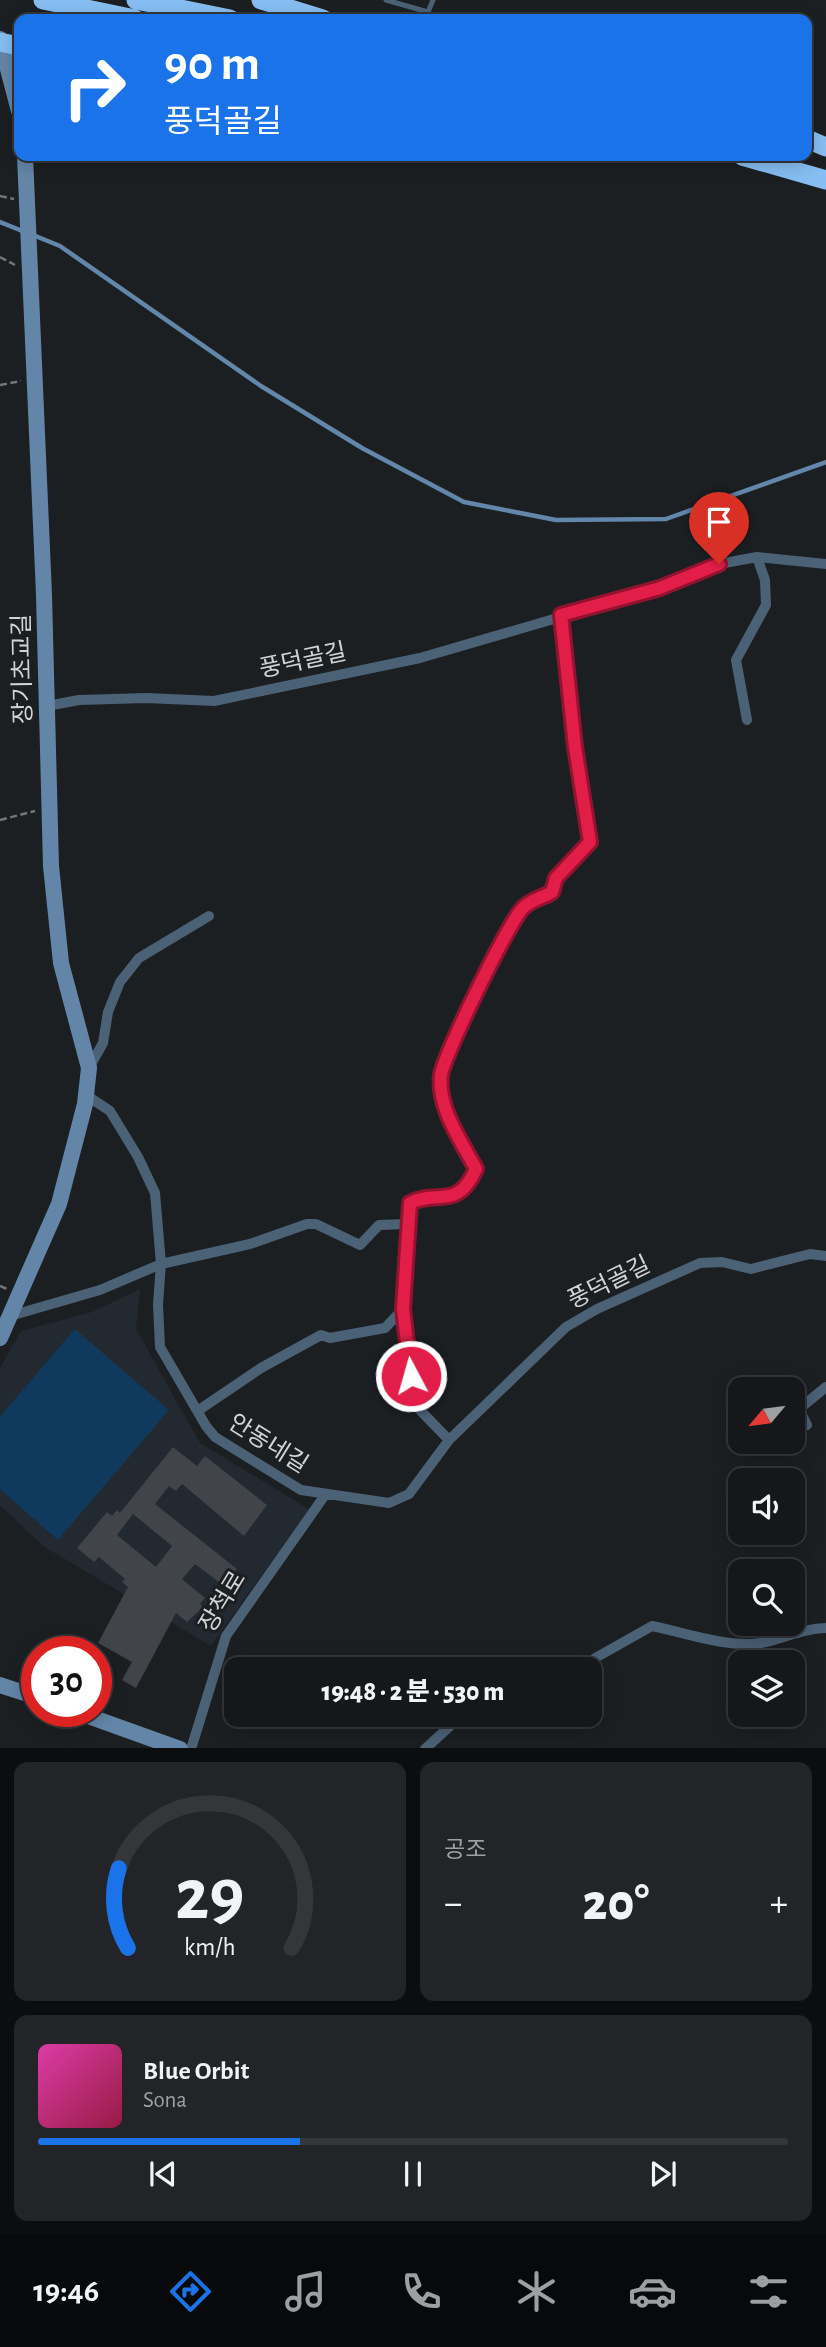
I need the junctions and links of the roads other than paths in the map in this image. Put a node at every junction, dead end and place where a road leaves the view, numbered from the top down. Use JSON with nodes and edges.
{"nodes":[{"id":1,"x":43,"y":0,"type":"edge"},
{"id":2,"x":136,"y":0,"type":"edge"},
{"id":3,"x":261,"y":0,"type":"edge"},
{"id":4,"x":386,"y":0,"type":"edge"},
{"id":5,"x":433,"y":0,"type":"edge"},
{"id":6,"x":111,"y":14,"type":"edge"},
{"id":7,"x":205,"y":14,"type":"edge"},
{"id":8,"x":307,"y":14,"type":"edge"},
{"id":9,"x":5,"y":42,"type":"edge"},
{"id":10,"x":14,"y":86,"type":"edge"},
{"id":11,"x":25,"y":161,"type":"edge"},
{"id":12,"x":760,"y":161,"type":"edge"},
{"id":13,"x":826,"y":180,"type":"edge"},
{"id":14,"x":757,"y":557,"type":"junction"},
{"id":15,"x":826,"y":564,"type":"edge"},
{"id":16,"x":561,"y":615,"type":"junction"},
{"id":17,"x":47,"y":706,"type":"junction"},
{"id":18,"x":747,"y":720,"type":"dead end"},
{"id":19,"x":209,"y":916,"type":"dead end"},
{"id":20,"x":89,"y":1068,"type":"junction"},
{"id":21,"x":86,"y":1095,"type":"junction"},
{"id":22,"x":407,"y":1224,"type":"junction"},
{"id":23,"x":826,"y":1256,"type":"edge"},
{"id":24,"x":161,"y":1264,"type":"junction"},
{"id":25,"x":403,"y":1309,"type":"junction"},
{"id":26,"x":10,"y":1316,"type":"junction"},
{"id":27,"x":0,"y":1338,"type":"edge"},
{"id":28,"x":826,"y":1387,"type":"edge"},
{"id":29,"x":199,"y":1410,"type":"junction"},
{"id":30,"x":807,"y":1425,"type":"dead end"},
{"id":31,"x":449,"y":1440,"type":"junction"},
{"id":32,"x":325,"y":1495,"type":"junction"},
{"id":33,"x":826,"y":1628,"type":"edge"},
{"id":34,"x":597,"y":1657,"type":"edge"},
{"id":35,"x":0,"y":1685,"type":"edge"},
{"id":36,"x":21,"y":1692,"type":"edge"},
{"id":37,"x":112,"y":1724,"type":"edge"},
{"id":38,"x":449,"y":1727,"type":"edge"},
{"id":39,"x":180,"y":1748,"type":"edge"},
{"id":40,"x":191,"y":1748,"type":"edge"},
{"id":41,"x":425,"y":1748,"type":"edge"}],
"edges":[{"from":1,"to":6,"type":"highway"},
{"from":2,"to":7,"type":"highway"},
{"from":3,"to":8,"type":"highway"},
{"from":4,"to":5,"type":"lane"},
{"from":9,"to":10,"type":"main road"},
{"from":11,"to":17,"type":"main road","name":"장기초교길"},
{"from":12,"to":13,"type":"highway"},
{"from":14,"to":15,"type":"street","name":"풍덕골길"},
{"from":14,"to":16,"type":"street","name":"풍덕골길"},
{"from":14,"to":18,"type":"street"},
{"from":16,"to":17,"type":"street","name":"풍덕골길"},
{"from":16,"to":22,"type":"street"},
{"from":17,"to":20,"type":"main road","name":"장기초교길"},
{"from":19,"to":20,"type":"street","name":"장기초교길"},
{"from":20,"to":21,"type":"main road","name":"장기초교길"},
{"from":21,"to":24,"type":"street"},
{"from":21,"to":26,"type":"main road","name":"장기초교길"},
{"from":22,"to":24,"type":"street"},
{"from":22,"to":25,"type":"street"},
{"from":23,"to":31,"type":"street","name":"풍덕골길"},
{"from":24,"to":26,"type":"street"},
{"from":24,"to":29,"type":"street","name":"안동네길"},
{"from":25,"to":29,"type":"street","name":"안동네길"},
{"from":25,"to":31,"type":"street"},
{"from":26,"to":27,"type":"main road","name":"장기초교길"},
{"from":28,"to":30,"type":"street"},
{"from":29,"to":32,"type":"street","name":"안동네길"},
{"from":31,"to":32,"type":"street","name":"안동네길"},
{"from":32,"to":40,"type":"street","name":"장척로"},
{"from":33,"to":34,"type":"street"},
{"from":35,"to":36,"type":"main road"},
{"from":37,"to":39,"type":"main road"},
{"from":38,"to":41,"type":"street"}]}
